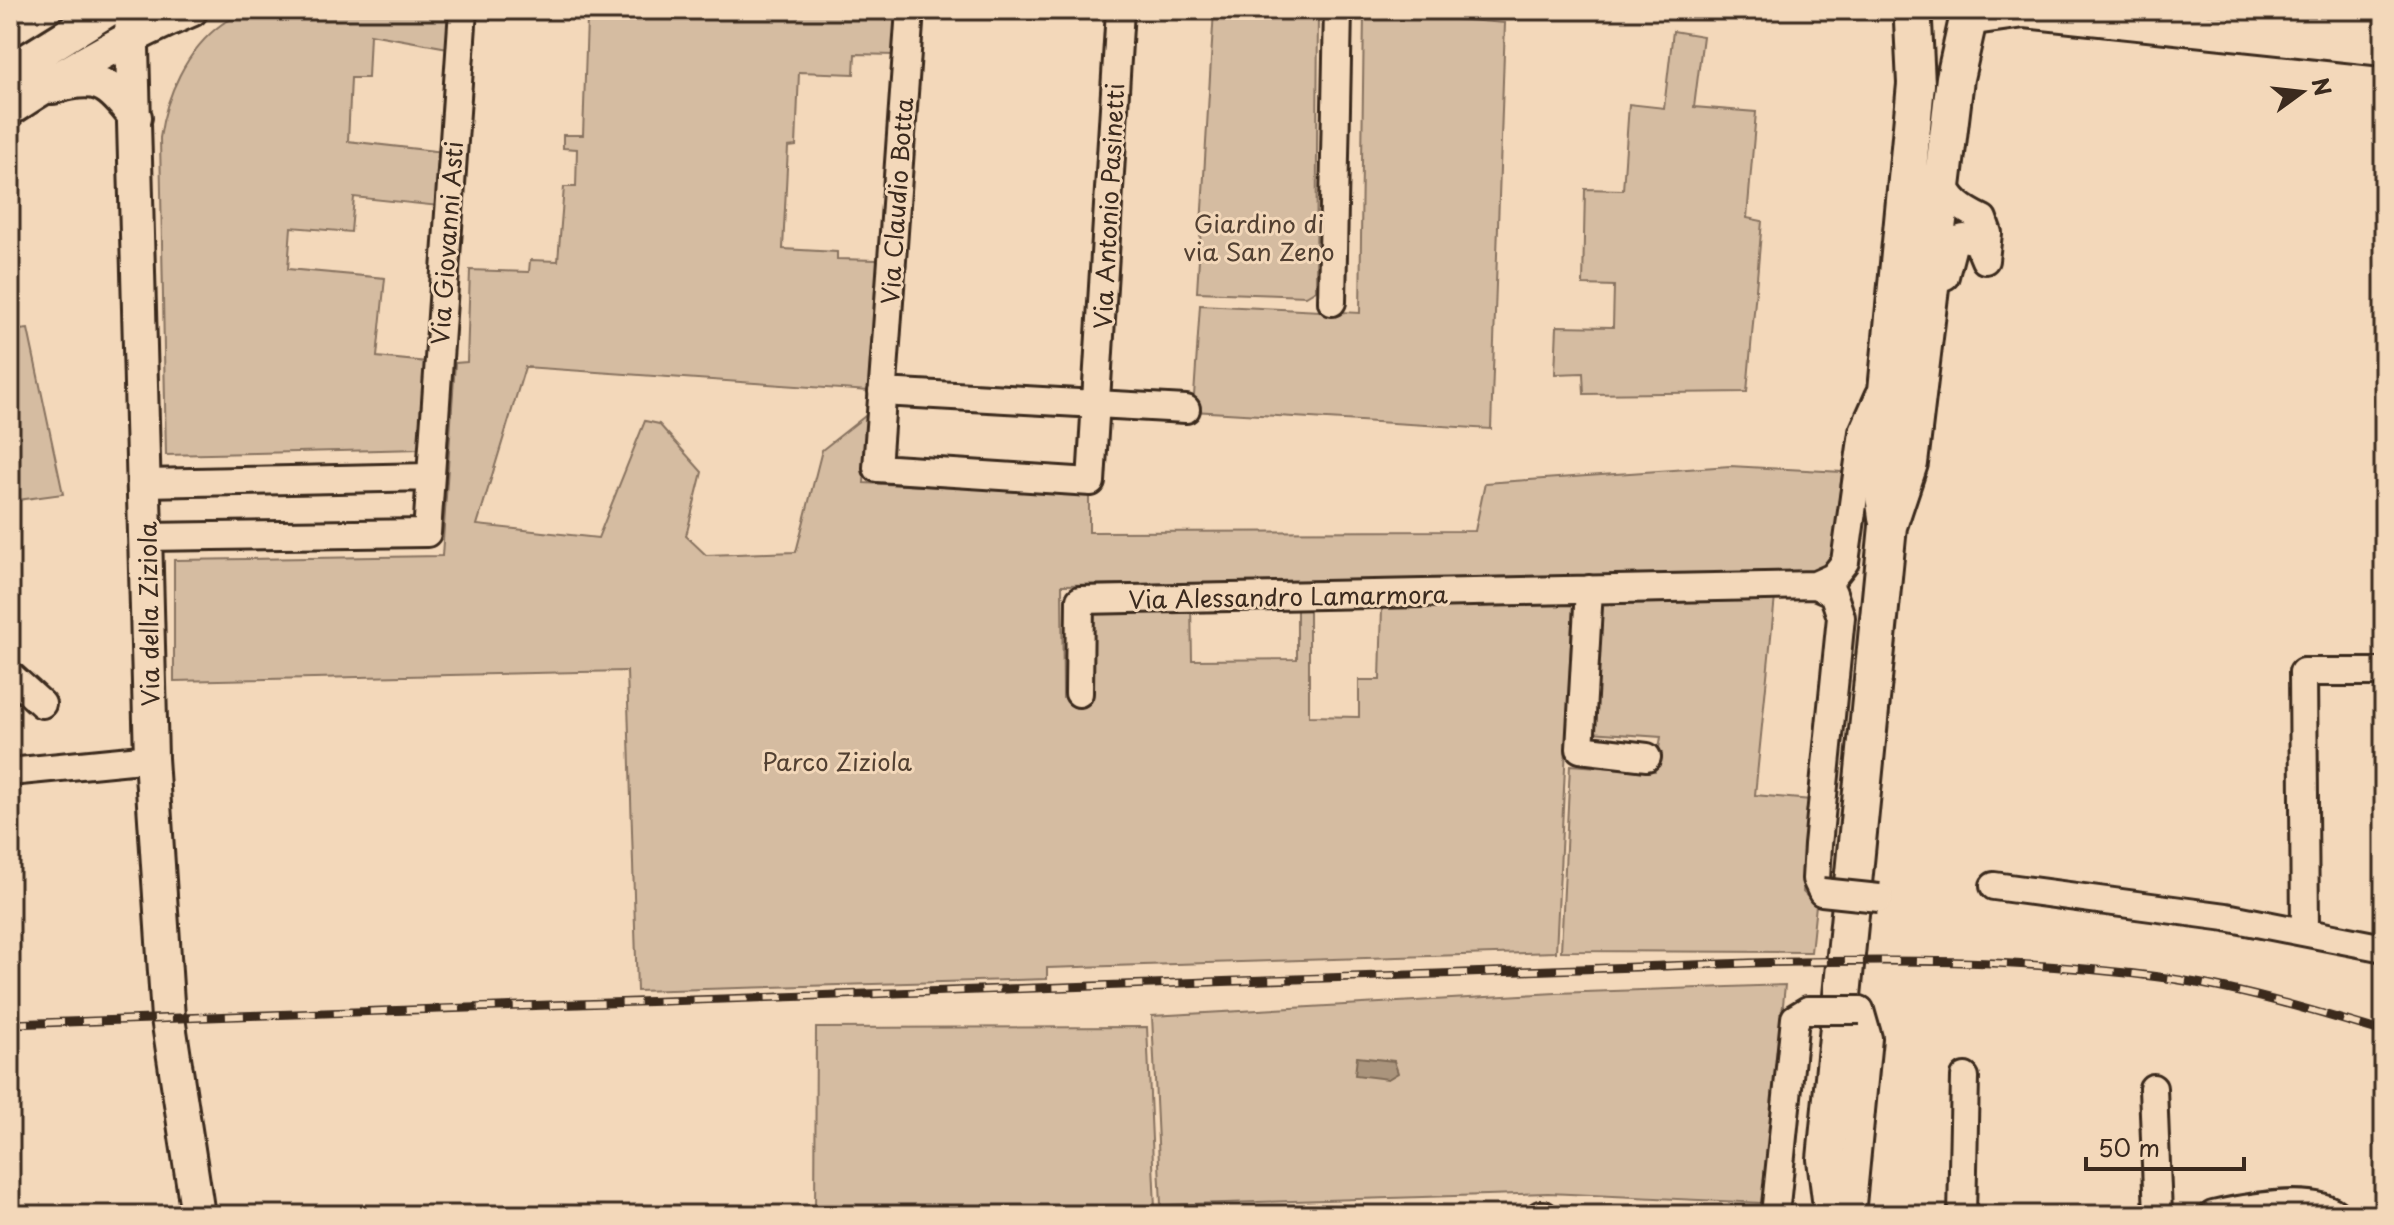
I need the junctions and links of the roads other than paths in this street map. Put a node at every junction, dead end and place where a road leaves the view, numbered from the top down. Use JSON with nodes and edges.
{"nodes":[{"id":1,"x":108,"y":10,"type":"edge"},
{"id":2,"x":191,"y":10,"type":"edge"},
{"id":3,"x":463,"y":10,"type":"edge"},
{"id":4,"x":910,"y":10,"type":"edge"},
{"id":5,"x":1120,"y":10,"type":"edge"},
{"id":6,"x":1338,"y":10,"type":"edge"},
{"id":7,"x":2263,"y":10,"type":"edge"},
{"id":8,"x":1905,"y":14,"type":"edge"},
{"id":9,"x":1973,"y":17,"type":"edge"},
{"id":10,"x":132,"y":22,"type":"edge"},
{"id":11,"x":2384,"y":22,"type":"edge"},
{"id":12,"x":2384,"y":49,"type":"edge"},
{"id":13,"x":10,"y":71,"type":"edge"},
{"id":14,"x":38,"y":91,"type":"junction"},
{"id":15,"x":10,"y":109,"type":"edge"},
{"id":16,"x":135,"y":117,"type":"junction"},
{"id":17,"x":1942,"y":180,"type":"junction"},
{"id":18,"x":1332,"y":302,"type":"dead end"},
{"id":19,"x":1930,"y":305,"type":"junction"},
{"id":20,"x":1886,"y":378,"type":"junction"},
{"id":21,"x":882,"y":392,"type":"junction"},
{"id":22,"x":1096,"y":402,"type":"junction"},
{"id":23,"x":1186,"y":409,"type":"dead end"},
{"id":24,"x":429,"y":477,"type":"junction"},
{"id":25,"x":1091,"y":482,"type":"joint"},
{"id":26,"x":145,"y":483,"type":"junction"},
{"id":27,"x":1888,"y":526,"type":"junction"},
{"id":28,"x":146,"y":537,"type":"junction"},
{"id":29,"x":1815,"y":585,"type":"junction"},
{"id":30,"x":1589,"y":589,"type":"junction"},
{"id":31,"x":2384,"y":672,"type":"edge"},
{"id":32,"x":10,"y":675,"type":"edge"},
{"id":33,"x":1079,"y":693,"type":"dead end"},
{"id":34,"x":42,"y":704,"type":"dead end"},
{"id":35,"x":1647,"y":757,"type":"dead end"},
{"id":36,"x":151,"y":758,"type":"junction"},
{"id":37,"x":10,"y":772,"type":"edge"},
{"id":38,"x":1994,"y":886,"type":"dead end"},
{"id":39,"x":1879,"y":898,"type":"dead end"},
{"id":40,"x":2305,"y":932,"type":"junction"},
{"id":41,"x":2384,"y":948,"type":"edge"},
{"id":42,"x":1965,"y":1077,"type":"dead end"},
{"id":43,"x":2153,"y":1088,"type":"dead end"},
{"id":44,"x":1826,"y":1159,"type":"junction"},
{"id":45,"x":2241,"y":1212,"type":"edge"},
{"id":46,"x":198,"y":1215,"type":"edge"},
{"id":47,"x":1775,"y":1215,"type":"edge"},
{"id":48,"x":1807,"y":1215,"type":"edge"},
{"id":49,"x":1833,"y":1215,"type":"edge"},
{"id":50,"x":1851,"y":1215,"type":"edge"},
{"id":51,"x":1962,"y":1215,"type":"edge"},
{"id":52,"x":2158,"y":1215,"type":"edge"},
{"id":53,"x":2213,"y":1215,"type":"edge"},
{"id":54,"x":2337,"y":1215,"type":"edge"}],
"edges":[{"from":1,"to":13,"type":"street"},
{"from":2,"to":10,"type":"street"},
{"from":3,"to":24,"type":"street","name":"Via Giovanni Asti"},
{"from":4,"to":21,"type":"street","name":"Via Claudio Botta"},
{"from":5,"to":22,"type":"street","name":"Via Antonio Pasinetti"},
{"from":6,"to":18,"type":"street"},
{"from":7,"to":11,"type":"street"},
{"from":8,"to":9,"type":"main road"},
{"from":8,"to":20,"type":"main road"},
{"from":9,"to":12,"type":"street"},
{"from":9,"to":17,"type":"main road"},
{"from":10,"to":14,"type":"street"},
{"from":10,"to":16,"type":"street","name":"Via della Ziziola"},
{"from":14,"to":15,"type":"street"},
{"from":14,"to":16,"type":"street"},
{"from":16,"to":26,"type":"street","name":"Via della Ziziola"},
{"from":17,"to":19,"type":"main road"},
{"from":17,"to":19,"type":"street"},
{"from":19,"to":27,"type":"main road"},
{"from":20,"to":27,"type":"main road"},
{"from":20,"to":29,"type":"street"},
{"from":21,"to":22,"type":"street"},
{"from":21,"to":25,"type":"street","name":"Via Claudio Botta"},
{"from":22,"to":23,"type":"street"},
{"from":22,"to":25,"type":"street","name":"Via Antonio Pasinetti"},
{"from":24,"to":26,"type":"street"},
{"from":24,"to":28,"type":"street","name":"Via Giovanni Asti"},
{"from":26,"to":28,"type":"street","name":"Via della Ziziola"},
{"from":27,"to":44,"type":"main road"},
{"from":28,"to":36,"type":"street","name":"Via della Ziziola"},
{"from":29,"to":30,"type":"street","name":"Via Alessandro Lamarmora"},
{"from":29,"to":39,"type":"street","bridge":true},
{"from":30,"to":33,"type":"street","name":"Via Alessandro Lamarmora"},
{"from":30,"to":35,"type":"street"},
{"from":31,"to":40,"type":"street"},
{"from":32,"to":34,"type":"street"},
{"from":36,"to":37,"type":"street"},
{"from":36,"to":46,"type":"street","name":"Via della Ziziola"},
{"from":38,"to":40,"type":"street"},
{"from":40,"to":41,"type":"street"},
{"from":42,"to":51,"type":"street"},
{"from":43,"to":52,"type":"street"},
{"from":44,"to":48,"type":"main road"},
{"from":44,"to":49,"type":"main road"},
{"from":45,"to":53,"type":"street"},
{"from":45,"to":54,"type":"street"},
{"from":47,"to":50,"type":"street","bridge":true}]}
